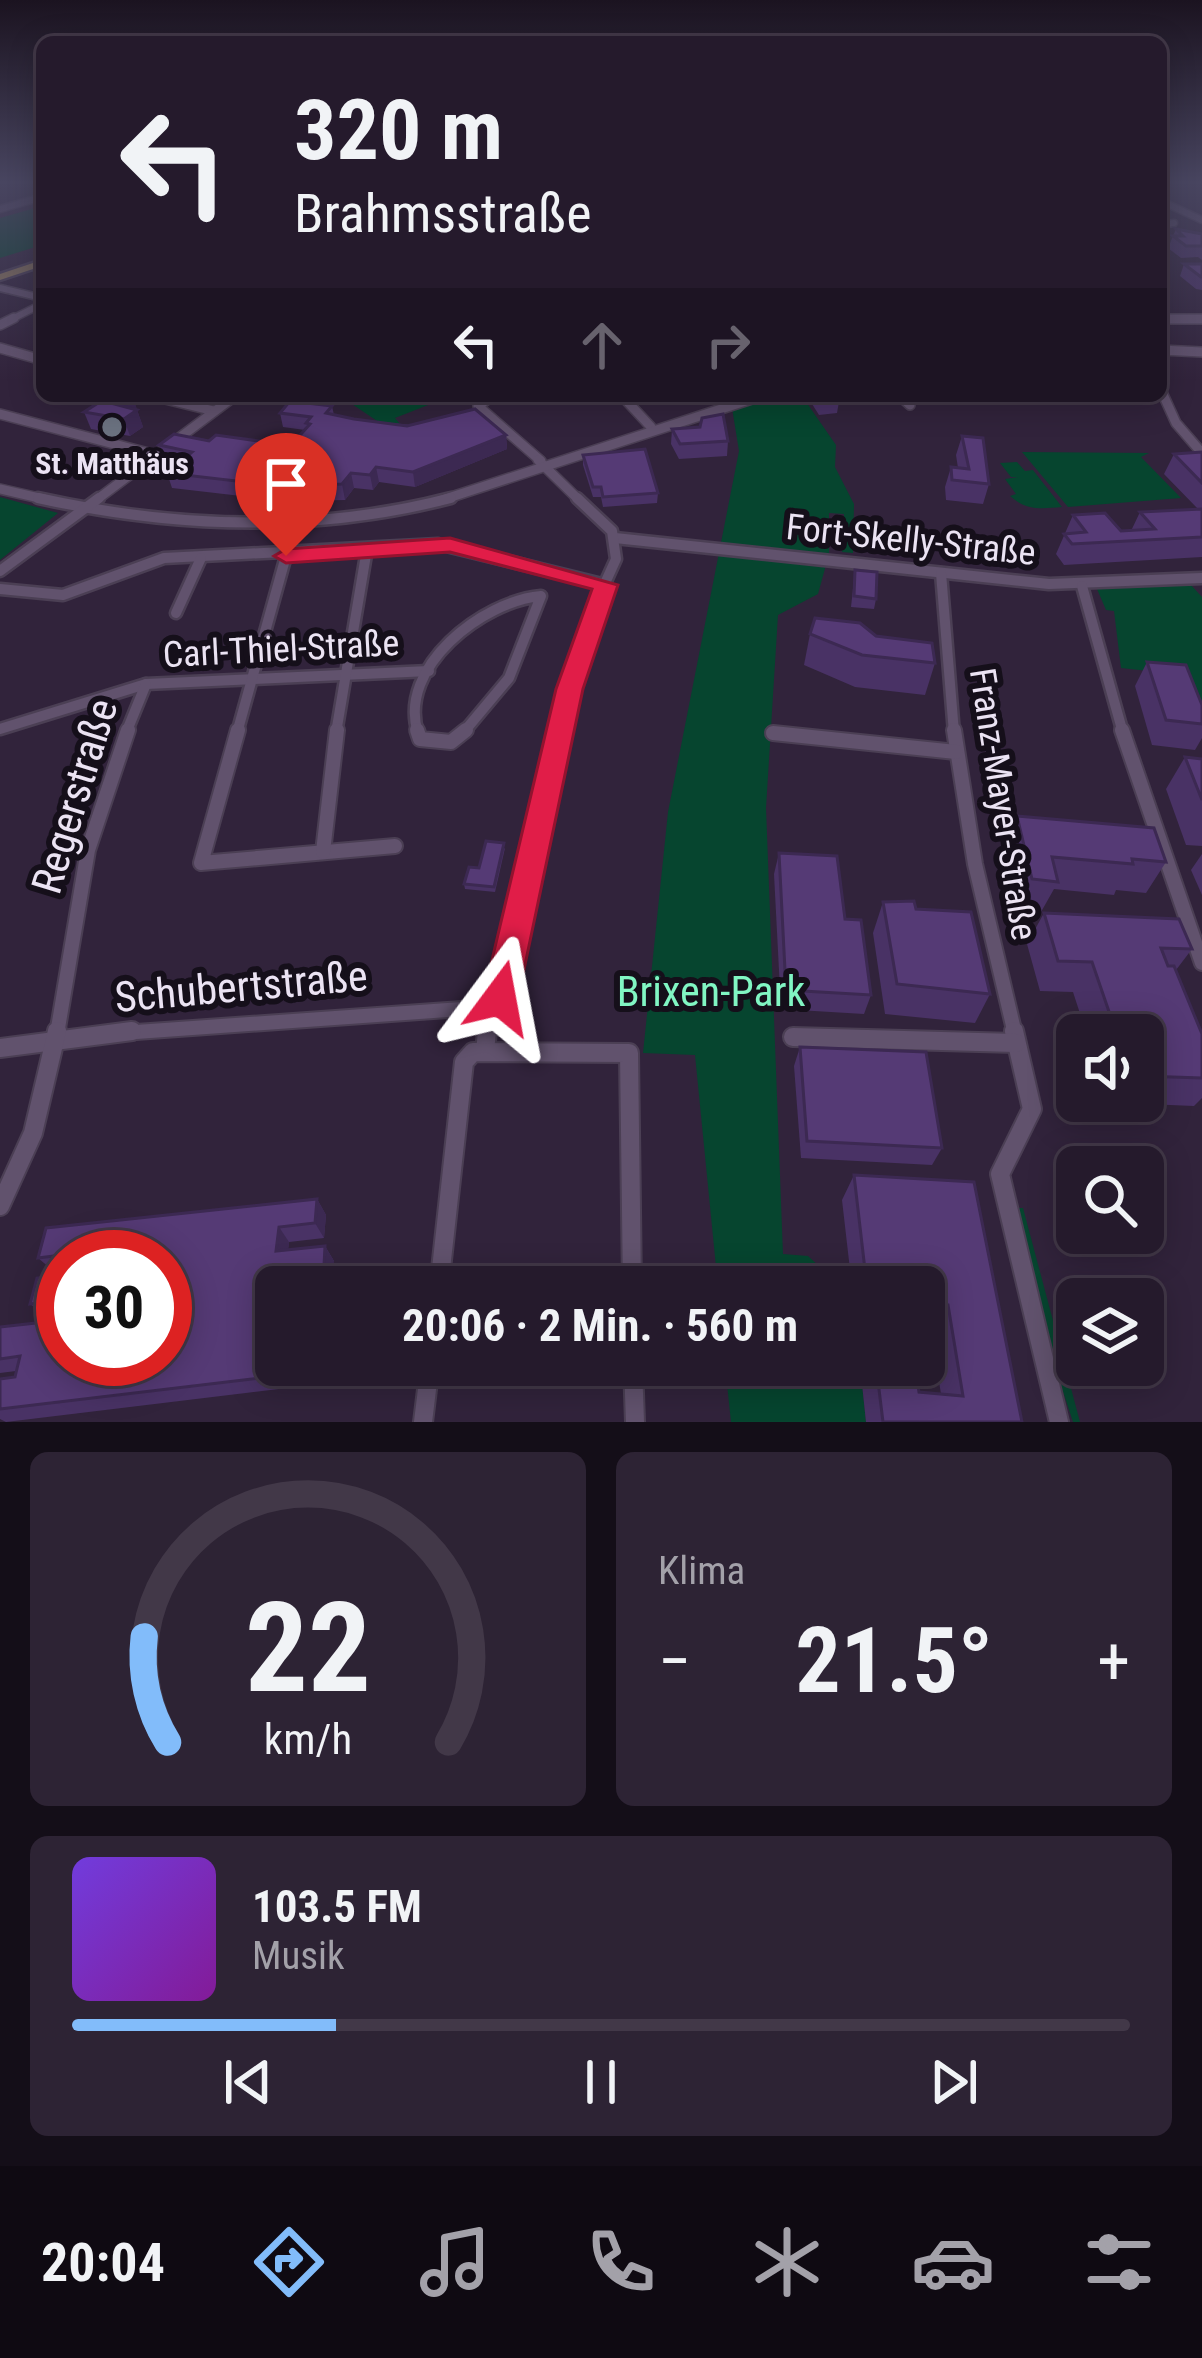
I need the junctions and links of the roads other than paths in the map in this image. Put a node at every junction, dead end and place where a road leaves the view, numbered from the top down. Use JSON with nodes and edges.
{"nodes":[{"id":1,"x":36,"y":263,"type":"edge"},
{"id":2,"x":0,"y":275,"type":"edge"},
{"id":3,"x":0,"y":288,"type":"edge"},
{"id":4,"x":36,"y":299,"type":"edge"},
{"id":5,"x":36,"y":305,"type":"edge"},
{"id":6,"x":1167,"y":319,"type":"edge"},
{"id":7,"x":1202,"y":319,"type":"edge"},
{"id":8,"x":0,"y":326,"type":"edge"},
{"id":9,"x":0,"y":349,"type":"edge"},
{"id":10,"x":1167,"y":350,"type":"edge"},
{"id":11,"x":1202,"y":352,"type":"edge"},
{"id":12,"x":17,"y":353,"type":"junction"},
{"id":13,"x":36,"y":358,"type":"edge"},
{"id":14,"x":0,"y":362,"type":"edge"},
{"id":15,"x":177,"y":402,"type":"edge"},
{"id":16,"x":227,"y":402,"type":"edge"},
{"id":17,"x":484,"y":402,"type":"edge"},
{"id":18,"x":628,"y":402,"type":"edge"},
{"id":19,"x":734,"y":402,"type":"edge"},
{"id":20,"x":907,"y":402,"type":"edge"},
{"id":21,"x":1166,"y":402,"type":"edge"},
{"id":22,"x":910,"y":405,"type":"dead end"},
{"id":23,"x":214,"y":411,"type":"junction"},
{"id":24,"x":0,"y":414,"type":"edge"},
{"id":25,"x":651,"y":427,"type":"junction"},
{"id":26,"x":1202,"y":453,"type":"edge"},
{"id":27,"x":156,"y":455,"type":"junction"},
{"id":28,"x":542,"y":463,"type":"junction"},
{"id":29,"x":0,"y":486,"type":"edge"},
{"id":30,"x":88,"y":506,"type":"junction"},
{"id":31,"x":615,"y":538,"type":"junction"},
{"id":32,"x":367,"y":549,"type":"junction"},
{"id":33,"x":286,"y":556,"type":"junction"},
{"id":34,"x":201,"y":558,"type":"junction"},
{"id":35,"x":0,"y":571,"type":"edge"},
{"id":36,"x":554,"y":571,"type":"junction"},
{"id":37,"x":940,"y":573,"type":"junction"},
{"id":38,"x":1202,"y":578,"type":"edge"},
{"id":39,"x":606,"y":585,"type":"junction"},
{"id":40,"x":1082,"y":586,"type":"junction"},
{"id":41,"x":0,"y":589,"type":"edge"},
{"id":42,"x":542,"y":596,"type":"junction"},
{"id":43,"x":176,"y":613,"type":"dead end"},
{"id":44,"x":428,"y":671,"type":"junction"},
{"id":45,"x":343,"y":675,"type":"junction"},
{"id":46,"x":248,"y":680,"type":"junction"},
{"id":47,"x":146,"y":684,"type":"junction"},
{"id":48,"x":0,"y":729,"type":"edge"},
{"id":49,"x":773,"y":733,"type":"dead end"},
{"id":50,"x":956,"y":752,"type":"junction"},
{"id":51,"x":395,"y":846,"type":"dead end"},
{"id":52,"x":323,"y":852,"type":"junction"},
{"id":53,"x":1202,"y":963,"type":"edge"},
{"id":54,"x":490,"y":1006,"type":"junction"},
{"id":55,"x":793,"y":1037,"type":"dead end"},
{"id":56,"x":54,"y":1039,"type":"junction"},
{"id":57,"x":1016,"y":1043,"type":"junction"},
{"id":58,"x":0,"y":1048,"type":"edge"},
{"id":59,"x":485,"y":1052,"type":"junction"},
{"id":60,"x":0,"y":1206,"type":"edge"},
{"id":61,"x":441,"y":1266,"type":"edge"},
{"id":62,"x":632,"y":1266,"type":"edge"},
{"id":63,"x":427,"y":1386,"type":"edge"},
{"id":64,"x":634,"y":1386,"type":"edge"},
{"id":65,"x":423,"y":1422,"type":"edge"},
{"id":66,"x":635,"y":1422,"type":"edge"},
{"id":67,"x":1059,"y":1422,"type":"edge"}],
"edges":[{"from":1,"to":2,"type":"main road"},
{"from":3,"to":4,"type":"street"},
{"from":5,"to":8,"type":"street"},
{"from":6,"to":7,"type":"street"},
{"from":9,"to":12,"type":"street"},
{"from":10,"to":11,"type":"street"},
{"from":12,"to":13,"type":"street"},
{"from":12,"to":14,"type":"street"},
{"from":15,"to":23,"type":"street"},
{"from":16,"to":23,"type":"street"},
{"from":17,"to":28,"type":"street"},
{"from":18,"to":25,"type":"street"},
{"from":19,"to":25,"type":"street"},
{"from":20,"to":22,"type":"street"},
{"from":21,"to":26,"type":"street"},
{"from":23,"to":27,"type":"street"},
{"from":24,"to":27,"type":"street"},
{"from":25,"to":28,"type":"street"},
{"from":27,"to":30,"type":"street"},
{"from":28,"to":30,"type":"street"},
{"from":28,"to":31,"type":"street"},
{"from":29,"to":30,"type":"street"},
{"from":30,"to":35,"type":"street"},
{"from":31,"to":37,"type":"street","name":"Fort-Skelly-Straße"},
{"from":31,"to":39,"type":"street"},
{"from":32,"to":33,"type":"street"},
{"from":32,"to":36,"type":"street"},
{"from":32,"to":45,"type":"street"},
{"from":33,"to":34,"type":"street"},
{"from":33,"to":46,"type":"street"},
{"from":34,"to":41,"type":"street"},
{"from":34,"to":43,"type":"street"},
{"from":36,"to":39,"type":"street"},
{"from":36,"to":42,"type":"street"},
{"from":37,"to":40,"type":"street","name":"Fort-Skelly-Straße"},
{"from":37,"to":50,"type":"street","name":"Franz-Mayer-Straße"},
{"from":38,"to":40,"type":"street","name":"Fort-Skelly-Straße"},
{"from":39,"to":54,"type":"street"},
{"from":40,"to":53,"type":"street"},
{"from":42,"to":44,"type":"street"},
{"from":42,"to":44,"type":"street"},
{"from":44,"to":45,"type":"street","name":"Carl-Thiel-Straße"},
{"from":45,"to":46,"type":"street","name":"Carl-Thiel-Straße"},
{"from":45,"to":52,"type":"street"},
{"from":46,"to":47,"type":"street","name":"Carl-Thiel-Straße"},
{"from":46,"to":52,"type":"street"},
{"from":47,"to":48,"type":"street","name":"Carl-Thiel-Straße"},
{"from":47,"to":56,"type":"street","name":"Regerstraße"},
{"from":49,"to":50,"type":"street"},
{"from":50,"to":57,"type":"street","name":"Franz-Mayer-Straße"},
{"from":51,"to":52,"type":"street"},
{"from":54,"to":56,"type":"street","name":"Schubertstraße"},
{"from":54,"to":59,"type":"street"},
{"from":55,"to":57,"type":"street"},
{"from":56,"to":58,"type":"street","name":"Schubertstraße"},
{"from":56,"to":60,"type":"street","name":"Regerstraße"},
{"from":57,"to":67,"type":"street","name":"Franz-Mayer-Straße"},
{"from":59,"to":61,"type":"street"},
{"from":59,"to":62,"type":"street"},
{"from":63,"to":65,"type":"street"},
{"from":64,"to":66,"type":"street"}]}
